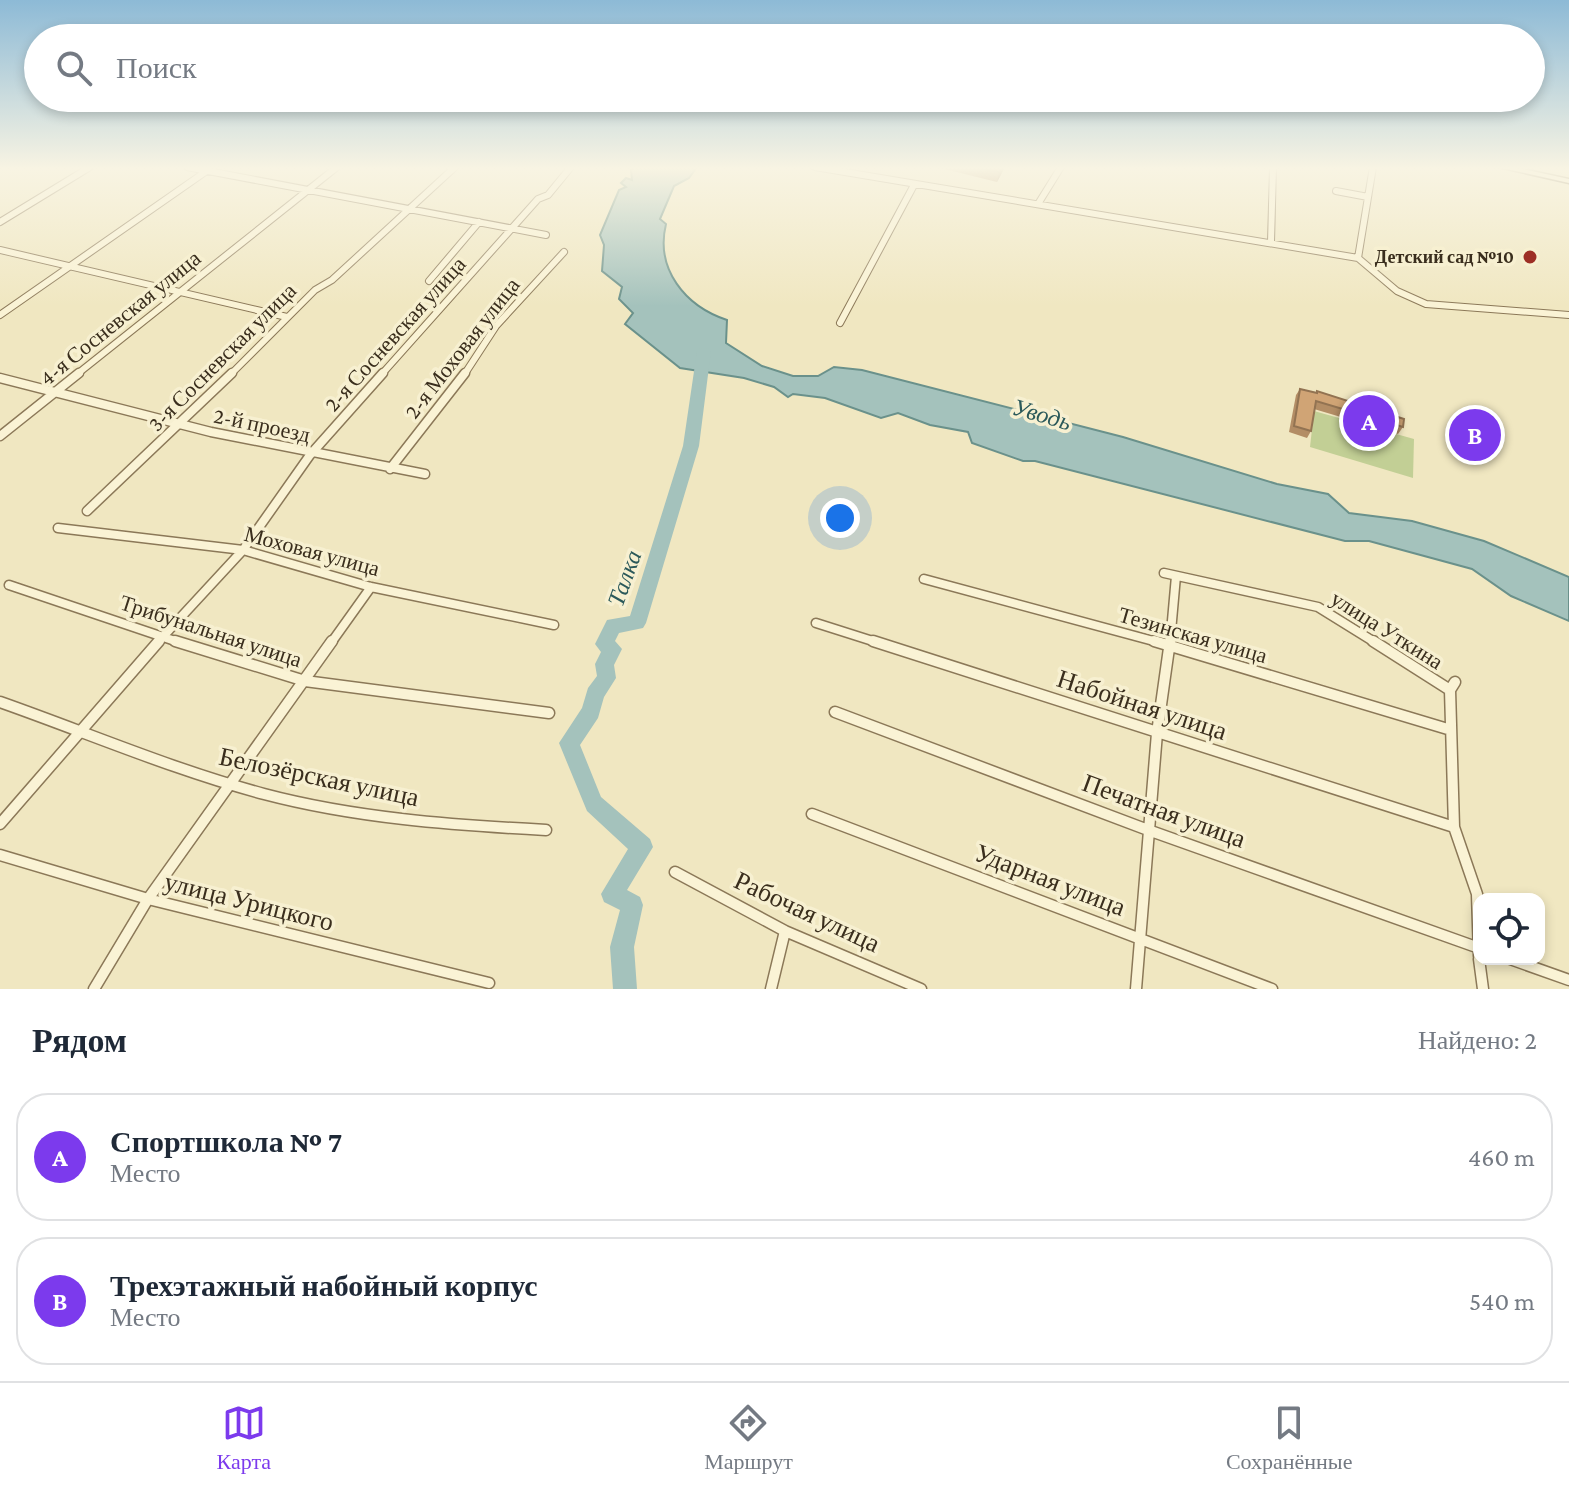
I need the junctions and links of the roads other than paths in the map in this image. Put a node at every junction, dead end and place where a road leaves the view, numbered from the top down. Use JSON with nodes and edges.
{"nodes":[{"id":1,"x":145,"y":213,"type":"edge"},
{"id":2,"x":280,"y":213,"type":"edge"},
{"id":3,"x":406,"y":213,"type":"edge"},
{"id":4,"x":437,"y":213,"type":"edge"},
{"id":5,"x":526,"y":213,"type":"edge"},
{"id":6,"x":899,"y":213,"type":"edge"},
{"id":7,"x":1094,"y":213,"type":"edge"},
{"id":8,"x":1272,"y":213,"type":"edge"},
{"id":9,"x":1365,"y":213,"type":"edge"},
{"id":10,"x":479,"y":222,"type":"junction"},
{"id":11,"x":512,"y":229,"type":"junction"},
{"id":12,"x":546,"y":235,"type":"dead end"},
{"id":13,"x":1271,"y":242,"type":"junction"},
{"id":14,"x":0,"y":250,"type":"edge"},
{"id":15,"x":564,"y":252,"type":"dead end"},
{"id":16,"x":1358,"y":258,"type":"junction"},
{"id":17,"x":68,"y":267,"type":"junction"},
{"id":18,"x":429,"y":281,"type":"dead end"},
{"id":19,"x":181,"y":291,"type":"junction"},
{"id":20,"x":0,"y":315,"type":"edge"},
{"id":21,"x":1569,"y":315,"type":"edge"},
{"id":22,"x":287,"y":317,"type":"junction"},
{"id":23,"x":840,"y":323,"type":"dead end"},
{"id":24,"x":0,"y":378,"type":"edge"},
{"id":25,"x":55,"y":393,"type":"junction"},
{"id":26,"x":179,"y":426,"type":"junction"},
{"id":27,"x":0,"y":436,"type":"edge"},
{"id":28,"x":310,"y":455,"type":"junction"},
{"id":29,"x":390,"y":469,"type":"junction"},
{"id":30,"x":425,"y":474,"type":"dead end"},
{"id":31,"x":87,"y":511,"type":"dead end"},
{"id":32,"x":58,"y":528,"type":"dead end"},
{"id":33,"x":243,"y":550,"type":"junction"},
{"id":34,"x":924,"y":579,"type":"dead end"},
{"id":35,"x":9,"y":585,"type":"dead end"},
{"id":36,"x":371,"y":587,"type":"junction"},
{"id":37,"x":816,"y":623,"type":"dead end"},
{"id":38,"x":554,"y":625,"type":"dead end"},
{"id":39,"x":164,"y":635,"type":"junction"},
{"id":40,"x":1170,"y":646,"type":"junction"},
{"id":41,"x":305,"y":681,"type":"junction"},
{"id":42,"x":0,"y":702,"type":"edge"},
{"id":43,"x":835,"y":712,"type":"dead end"},
{"id":44,"x":549,"y":713,"type":"dead end"},
{"id":45,"x":81,"y":730,"type":"junction"},
{"id":46,"x":1451,"y":730,"type":"junction"},
{"id":47,"x":1157,"y":733,"type":"junction"},
{"id":48,"x":230,"y":785,"type":"junction"},
{"id":49,"x":812,"y":814,"type":"dead end"},
{"id":50,"x":0,"y":824,"type":"edge"},
{"id":51,"x":1454,"y":827,"type":"junction"},
{"id":52,"x":546,"y":830,"type":"dead end"},
{"id":53,"x":1148,"y":830,"type":"junction"},
{"id":54,"x":0,"y":855,"type":"edge"},
{"id":55,"x":675,"y":872,"type":"dead end"},
{"id":56,"x":1477,"y":893,"type":"edge"},
{"id":57,"x":148,"y":899,"type":"junction"},
{"id":58,"x":785,"y":931,"type":"junction"},
{"id":59,"x":1141,"y":938,"type":"junction"},
{"id":60,"x":1473,"y":946,"type":"edge"},
{"id":61,"x":1480,"y":965,"type":"edge"},
{"id":62,"x":1527,"y":965,"type":"edge"},
{"id":63,"x":1569,"y":980,"type":"edge"},
{"id":64,"x":489,"y":983,"type":"dead end"},
{"id":65,"x":94,"y":989,"type":"edge"},
{"id":66,"x":771,"y":989,"type":"edge"},
{"id":67,"x":921,"y":989,"type":"edge"},
{"id":68,"x":1136,"y":989,"type":"edge"},
{"id":69,"x":1272,"y":989,"type":"edge"},
{"id":70,"x":1483,"y":989,"type":"edge"}],
"edges":[{"from":1,"to":17,"type":"street"},
{"from":2,"to":19,"type":"street","name":"4-я Сосневская улица"},
{"from":3,"to":22,"type":"street","name":"3-я Сосневская улица"},
{"from":4,"to":10,"type":"street"},
{"from":5,"to":11,"type":"street","name":"2-я Сосневская улица"},
{"from":6,"to":23,"type":"street"},
{"from":7,"to":13,"type":"street"},
{"from":8,"to":13,"type":"street"},
{"from":9,"to":16,"type":"street"},
{"from":10,"to":11,"type":"street"},
{"from":10,"to":18,"type":"street","name":"2-я Сосневская улица"},
{"from":11,"to":12,"type":"street"},
{"from":11,"to":28,"type":"street","name":"2-я Сосневская улица"},
{"from":13,"to":16,"type":"street"},
{"from":14,"to":17,"type":"street"},
{"from":15,"to":29,"type":"street","name":"2-я Моховая улица"},
{"from":16,"to":21,"type":"street"},
{"from":17,"to":19,"type":"street"},
{"from":17,"to":20,"type":"street"},
{"from":19,"to":22,"type":"street"},
{"from":19,"to":25,"type":"street","name":"4-я Сосневская улица"},
{"from":22,"to":26,"type":"street","name":"3-я Сосневская улица"},
{"from":24,"to":25,"type":"street","name":"2-й проезд"},
{"from":25,"to":26,"type":"street","name":"2-й проезд"},
{"from":25,"to":27,"type":"street","name":"4-я Сосневская улица"},
{"from":26,"to":28,"type":"street","name":"2-й проезд"},
{"from":26,"to":31,"type":"street","name":"3-я Сосневская улица"},
{"from":28,"to":29,"type":"street","name":"2-й проезд"},
{"from":28,"to":33,"type":"street","name":"2-я Сосневская улица"},
{"from":29,"to":30,"type":"street","name":"2-й проезд"},
{"from":32,"to":33,"type":"street","name":"Моховая улица"},
{"from":33,"to":36,"type":"street","name":"Моховая улица"},
{"from":33,"to":39,"type":"street","name":"2-я Сосневская улица"},
{"from":34,"to":40,"type":"street","name":"Тезинская улица"},
{"from":35,"to":39,"type":"street","name":"Трибунальная улица"},
{"from":36,"to":38,"type":"street","name":"Моховая улица"},
{"from":36,"to":41,"type":"street"},
{"from":37,"to":47,"type":"street","name":"Набойная улица"},
{"from":39,"to":41,"type":"street","name":"Трибунальная улица"},
{"from":39,"to":45,"type":"street","name":"2-я Сосневская улица"},
{"from":40,"to":46,"type":"street","name":"Тезинская улица"},
{"from":40,"to":46,"type":"street","name":"улица Уткина"},
{"from":40,"to":47,"type":"street"},
{"from":41,"to":44,"type":"street","name":"Трибунальная улица"},
{"from":41,"to":48,"type":"street"},
{"from":42,"to":45,"type":"street","name":"Белозёрская улица"},
{"from":43,"to":53,"type":"street","name":"Печатная улица"},
{"from":45,"to":48,"type":"street","name":"Белозёрская улица"},
{"from":45,"to":50,"type":"street","name":"2-я Сосневская улица"},
{"from":46,"to":51,"type":"street"},
{"from":47,"to":51,"type":"street","name":"Набойная улица"},
{"from":47,"to":53,"type":"street"},
{"from":48,"to":52,"type":"street","name":"Белозёрская улица"},
{"from":48,"to":57,"type":"street"},
{"from":49,"to":59,"type":"street","name":"Ударная улица"},
{"from":51,"to":56,"type":"street"},
{"from":53,"to":59,"type":"street"},
{"from":53,"to":60,"type":"street","name":"Печатная улица"},
{"from":54,"to":57,"type":"street","name":"улица Урицкого"},
{"from":55,"to":58,"type":"street","name":"Рабочая улица"},
{"from":57,"to":64,"type":"street","name":"улица Урицкого"},
{"from":57,"to":65,"type":"street"},
{"from":58,"to":66,"type":"street"},
{"from":58,"to":67,"type":"street","name":"Рабочая улица"},
{"from":59,"to":68,"type":"street"},
{"from":59,"to":69,"type":"street","name":"Ударная улица"},
{"from":61,"to":70,"type":"street"},
{"from":62,"to":63,"type":"street"}]}
